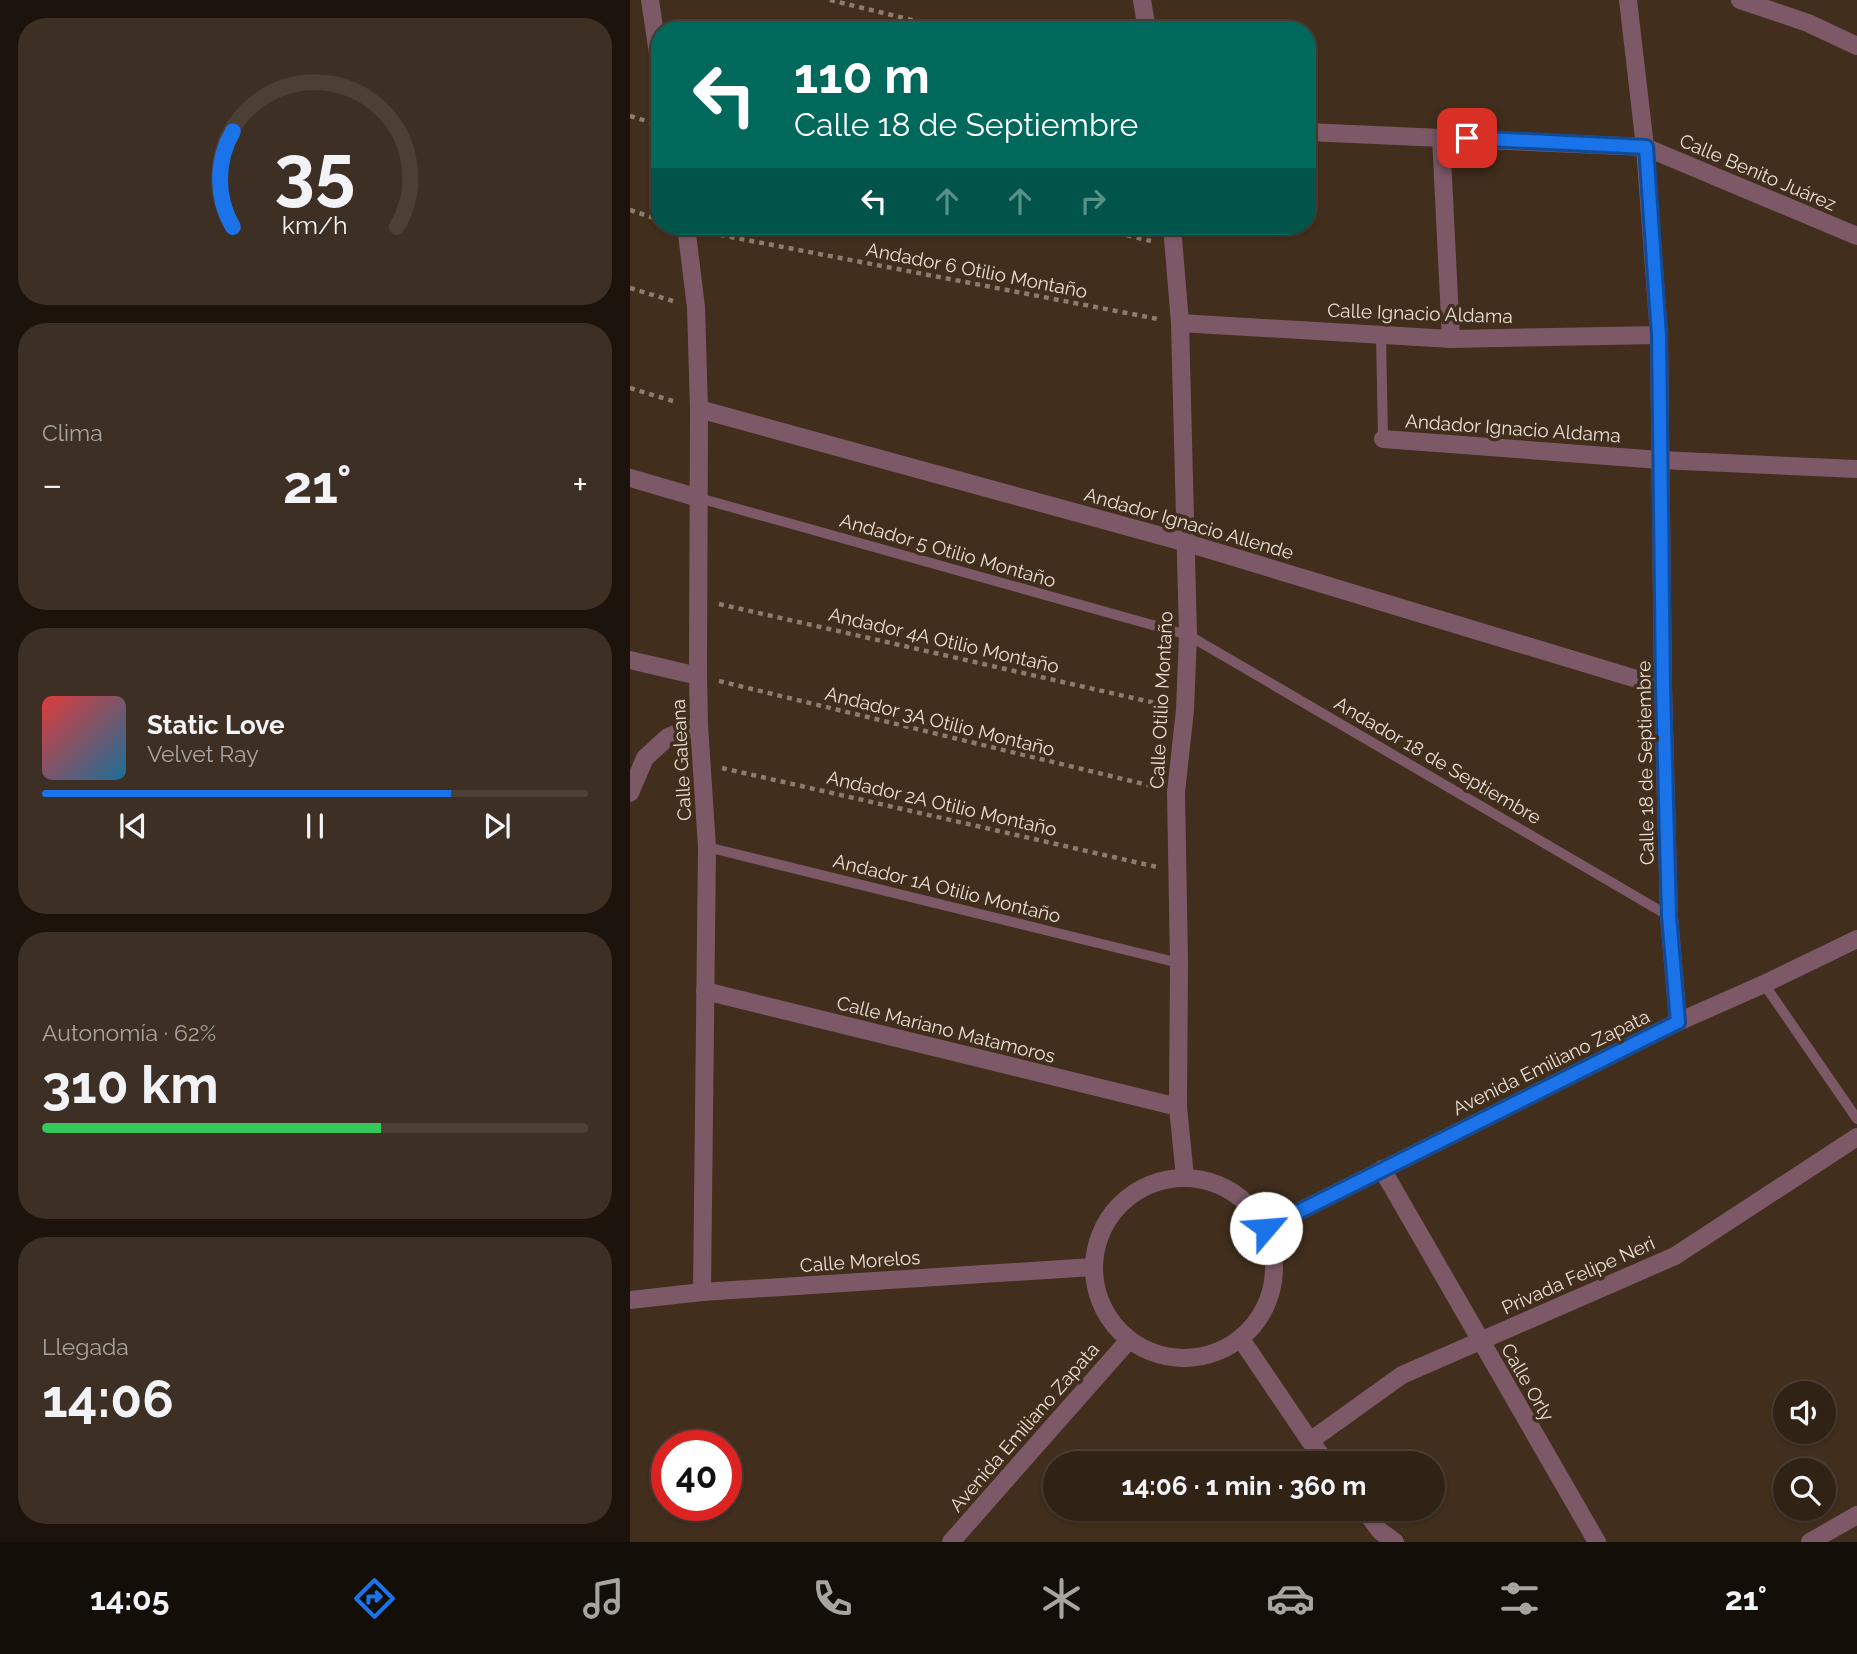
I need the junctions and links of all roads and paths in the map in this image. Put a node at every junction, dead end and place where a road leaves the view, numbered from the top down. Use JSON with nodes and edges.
{"nodes":[{"id":1,"x":650,"y":0,"type":"edge"},
{"id":2,"x":830,"y":0,"type":"edge"},
{"id":3,"x":1142,"y":0,"type":"edge"},
{"id":4,"x":1628,"y":0,"type":"edge"},
{"id":5,"x":1740,"y":0,"type":"edge"},
{"id":6,"x":654,"y":21,"type":"edge"},
{"id":7,"x":916,"y":21,"type":"edge"},
{"id":8,"x":1146,"y":21,"type":"edge"},
{"id":9,"x":1857,"y":46,"type":"edge"},
{"id":10,"x":630,"y":116,"type":"edge"},
{"id":11,"x":651,"y":122,"type":"edge"},
{"id":12,"x":1316,"y":132,"type":"edge"},
{"id":13,"x":1441,"y":137,"type":"junction"},
{"id":14,"x":1646,"y":147,"type":"junction"},
{"id":15,"x":630,"y":210,"type":"edge"},
{"id":16,"x":651,"y":217,"type":"edge"},
{"id":17,"x":687,"y":235,"type":"edge"},
{"id":18,"x":727,"y":235,"type":"edge"},
{"id":19,"x":1127,"y":235,"type":"edge"},
{"id":20,"x":1173,"y":235,"type":"edge"},
{"id":21,"x":1857,"y":236,"type":"edge"},
{"id":22,"x":1175,"y":246,"type":"junction"},
{"id":23,"x":630,"y":288,"type":"edge"},
{"id":24,"x":696,"y":307,"type":"junction"},
{"id":25,"x":1180,"y":323,"type":"junction"},
{"id":26,"x":1381,"y":335,"type":"junction"},
{"id":27,"x":1659,"y":335,"type":"junction"},
{"id":28,"x":1451,"y":339,"type":"junction"},
{"id":29,"x":630,"y":388,"type":"edge"},
{"id":30,"x":699,"y":409,"type":"junction"},
{"id":31,"x":1383,"y":439,"type":"joint"},
{"id":32,"x":1660,"y":460,"type":"junction"},
{"id":33,"x":1857,"y":469,"type":"edge"},
{"id":34,"x":630,"y":478,"type":"edge"},
{"id":35,"x":699,"y":498,"type":"junction"},
{"id":36,"x":1187,"y":543,"type":"junction"},
{"id":37,"x":698,"y":599,"type":"junction"},
{"id":38,"x":1188,"y":635,"type":"junction"},
{"id":39,"x":630,"y":660,"type":"edge"},
{"id":40,"x":698,"y":676,"type":"junction"},
{"id":41,"x":1663,"y":687,"type":"junction"},
{"id":42,"x":1185,"y":710,"type":"junction"},
{"id":43,"x":699,"y":725,"type":"junction"},
{"id":44,"x":701,"y":763,"type":"junction"},
{"id":45,"x":1176,"y":792,"type":"junction"},
{"id":46,"x":630,"y":793,"type":"edge"},
{"id":47,"x":707,"y":847,"type":"junction"},
{"id":48,"x":1177,"y":871,"type":"junction"},
{"id":49,"x":1669,"y":916,"type":"junction"},
{"id":50,"x":1857,"y":939,"type":"edge"},
{"id":51,"x":1179,"y":963,"type":"junction"},
{"id":52,"x":1764,"y":984,"type":"junction"},
{"id":53,"x":705,"y":991,"type":"junction"},
{"id":54,"x":1678,"y":1022,"type":"junction"},
{"id":55,"x":1178,"y":1107,"type":"junction"},
{"id":56,"x":1857,"y":1119,"type":"edge"},
{"id":57,"x":1857,"y":1137,"type":"edge"},
{"id":58,"x":1382,"y":1169,"type":"junction"},
{"id":59,"x":1185,"y":1177,"type":"junction"},
{"id":60,"x":1266,"y":1228,"type":"junction"},
{"id":61,"x":1093,"y":1267,"type":"junction"},
{"id":62,"x":702,"y":1292,"type":"junction"},
{"id":63,"x":630,"y":1300,"type":"edge"},
{"id":64,"x":1241,"y":1339,"type":"junction"},
{"id":65,"x":1129,"y":1340,"type":"junction"},
{"id":66,"x":1480,"y":1341,"type":"junction"},
{"id":67,"x":1310,"y":1441,"type":"junction"},
{"id":68,"x":1318,"y":1451,"type":"edge"},
{"id":69,"x":1857,"y":1516,"type":"edge"},
{"id":70,"x":1373,"y":1521,"type":"edge"},
{"id":71,"x":951,"y":1542,"type":"edge"},
{"id":72,"x":1395,"y":1542,"type":"edge"},
{"id":73,"x":1597,"y":1542,"type":"edge"},
{"id":74,"x":1810,"y":1542,"type":"edge"}],
"edges":[{"from":1,"to":6,"type":"street"},
{"from":2,"to":7,"type":"path"},
{"from":3,"to":8,"type":"street"},
{"from":4,"to":14,"type":"street","name":"Calle 18 de Septiembre"},
{"from":5,"to":9,"type":"street"},
{"from":10,"to":11,"type":"path"},
{"from":12,"to":13,"type":"street","name":"Calle Benito Juárez"},
{"from":13,"to":14,"type":"street","name":"Calle Benito Juárez"},
{"from":13,"to":28,"type":"street"},
{"from":14,"to":21,"type":"street","name":"Calle Benito Juárez"},
{"from":14,"to":27,"type":"street","name":"Calle 18 de Septiembre"},
{"from":15,"to":16,"type":"path"},
{"from":17,"to":24,"type":"street","name":"Calle Galeana"},
{"from":18,"to":25,"type":"path","name":"Andador 6 Otilio Montaño"},
{"from":19,"to":22,"type":"path"},
{"from":20,"to":22,"type":"street","name":"Calle Otilio Montaño"},
{"from":22,"to":25,"type":"street","name":"Calle Otilio Montaño"},
{"from":23,"to":24,"type":"path"},
{"from":24,"to":30,"type":"street","name":"Calle Galeana"},
{"from":25,"to":26,"type":"street","name":"Calle Ignacio Aldama"},
{"from":25,"to":36,"type":"street","name":"Calle Otilio Montaño"},
{"from":26,"to":28,"type":"street","name":"Calle Ignacio Aldama"},
{"from":26,"to":31,"type":"lane","name":"Andador Ignacio Aldama"},
{"from":27,"to":28,"type":"street","name":"Calle Ignacio Aldama"},
{"from":27,"to":32,"type":"street","name":"Calle 18 de Septiembre"},
{"from":29,"to":30,"type":"path"},
{"from":30,"to":35,"type":"street","name":"Calle Galeana"},
{"from":30,"to":36,"type":"street","name":"Andador Ignacio Allende"},
{"from":31,"to":32,"type":"street","name":"Andador Ignacio Aldama"},
{"from":32,"to":33,"type":"street"},
{"from":32,"to":41,"type":"street","name":"Calle 18 de Septiembre"},
{"from":34,"to":35,"type":"street"},
{"from":35,"to":37,"type":"street","name":"Calle Galeana"},
{"from":35,"to":38,"type":"lane","name":"Andador 5 Otilio Montaño"},
{"from":36,"to":38,"type":"street","name":"Calle Otilio Montaño"},
{"from":36,"to":41,"type":"street","name":"Andador Ignacio Allende"},
{"from":37,"to":40,"type":"street","name":"Calle Galeana"},
{"from":37,"to":42,"type":"path","name":"Andador 4A Otilio Montaño"},
{"from":38,"to":42,"type":"street","name":"Calle Otilio Montaño"},
{"from":38,"to":49,"type":"lane","name":"Andador 18 de Septiembre"},
{"from":39,"to":40,"type":"street"},
{"from":40,"to":43,"type":"street","name":"Calle Galeana"},
{"from":40,"to":45,"type":"path","name":"Andador 3A Otilio Montaño"},
{"from":41,"to":49,"type":"street","name":"Calle 18 de Septiembre"},
{"from":42,"to":45,"type":"street","name":"Calle Otilio Montaño"},
{"from":43,"to":44,"type":"street","name":"Calle Galeana"},
{"from":43,"to":46,"type":"street"},
{"from":44,"to":47,"type":"street","name":"Calle Galeana"},
{"from":44,"to":48,"type":"path","name":"Andador 2A Otilio Montaño"},
{"from":45,"to":48,"type":"street","name":"Calle Otilio Montaño"},
{"from":47,"to":51,"type":"lane","name":"Andador 1A Otilio Montaño"},
{"from":47,"to":53,"type":"street","name":"Calle Galeana"},
{"from":48,"to":51,"type":"street","name":"Calle Otilio Montaño"},
{"from":49,"to":54,"type":"street","name":"Calle 18 de Septiembre"},
{"from":50,"to":52,"type":"street","name":"Avenida Emiliano Zapata"},
{"from":51,"to":55,"type":"street","name":"Calle Otilio Montaño"},
{"from":52,"to":54,"type":"street","name":"Avenida Emiliano Zapata"},
{"from":52,"to":56,"type":"lane"},
{"from":53,"to":55,"type":"street","name":"Calle Mariano Matamoros"},
{"from":53,"to":62,"type":"street","name":"Calle Galeana"},
{"from":54,"to":58,"type":"street","name":"Avenida Emiliano Zapata"},
{"from":55,"to":59,"type":"street","name":"Calle Otilio Montaño"},
{"from":57,"to":66,"type":"street","name":"Privada Felipe Neri"},
{"from":58,"to":60,"type":"street","name":"Avenida Emiliano Zapata"},
{"from":58,"to":66,"type":"street","name":"Calle Orly"},
{"from":59,"to":60,"type":"street"},
{"from":59,"to":61,"type":"street"},
{"from":60,"to":64,"type":"street"},
{"from":61,"to":62,"type":"street","name":"Calle Morelos"},
{"from":61,"to":65,"type":"street"},
{"from":62,"to":63,"type":"street","name":"Calle Morelos"},
{"from":64,"to":65,"type":"street"},
{"from":64,"to":67,"type":"street"},
{"from":65,"to":71,"type":"street","name":"Avenida Emiliano Zapata"},
{"from":66,"to":67,"type":"street","name":"Privada Felipe Neri"},
{"from":66,"to":73,"type":"street","name":"Calle Orly"},
{"from":67,"to":68,"type":"street"},
{"from":69,"to":74,"type":"street"},
{"from":70,"to":72,"type":"street"}]}
